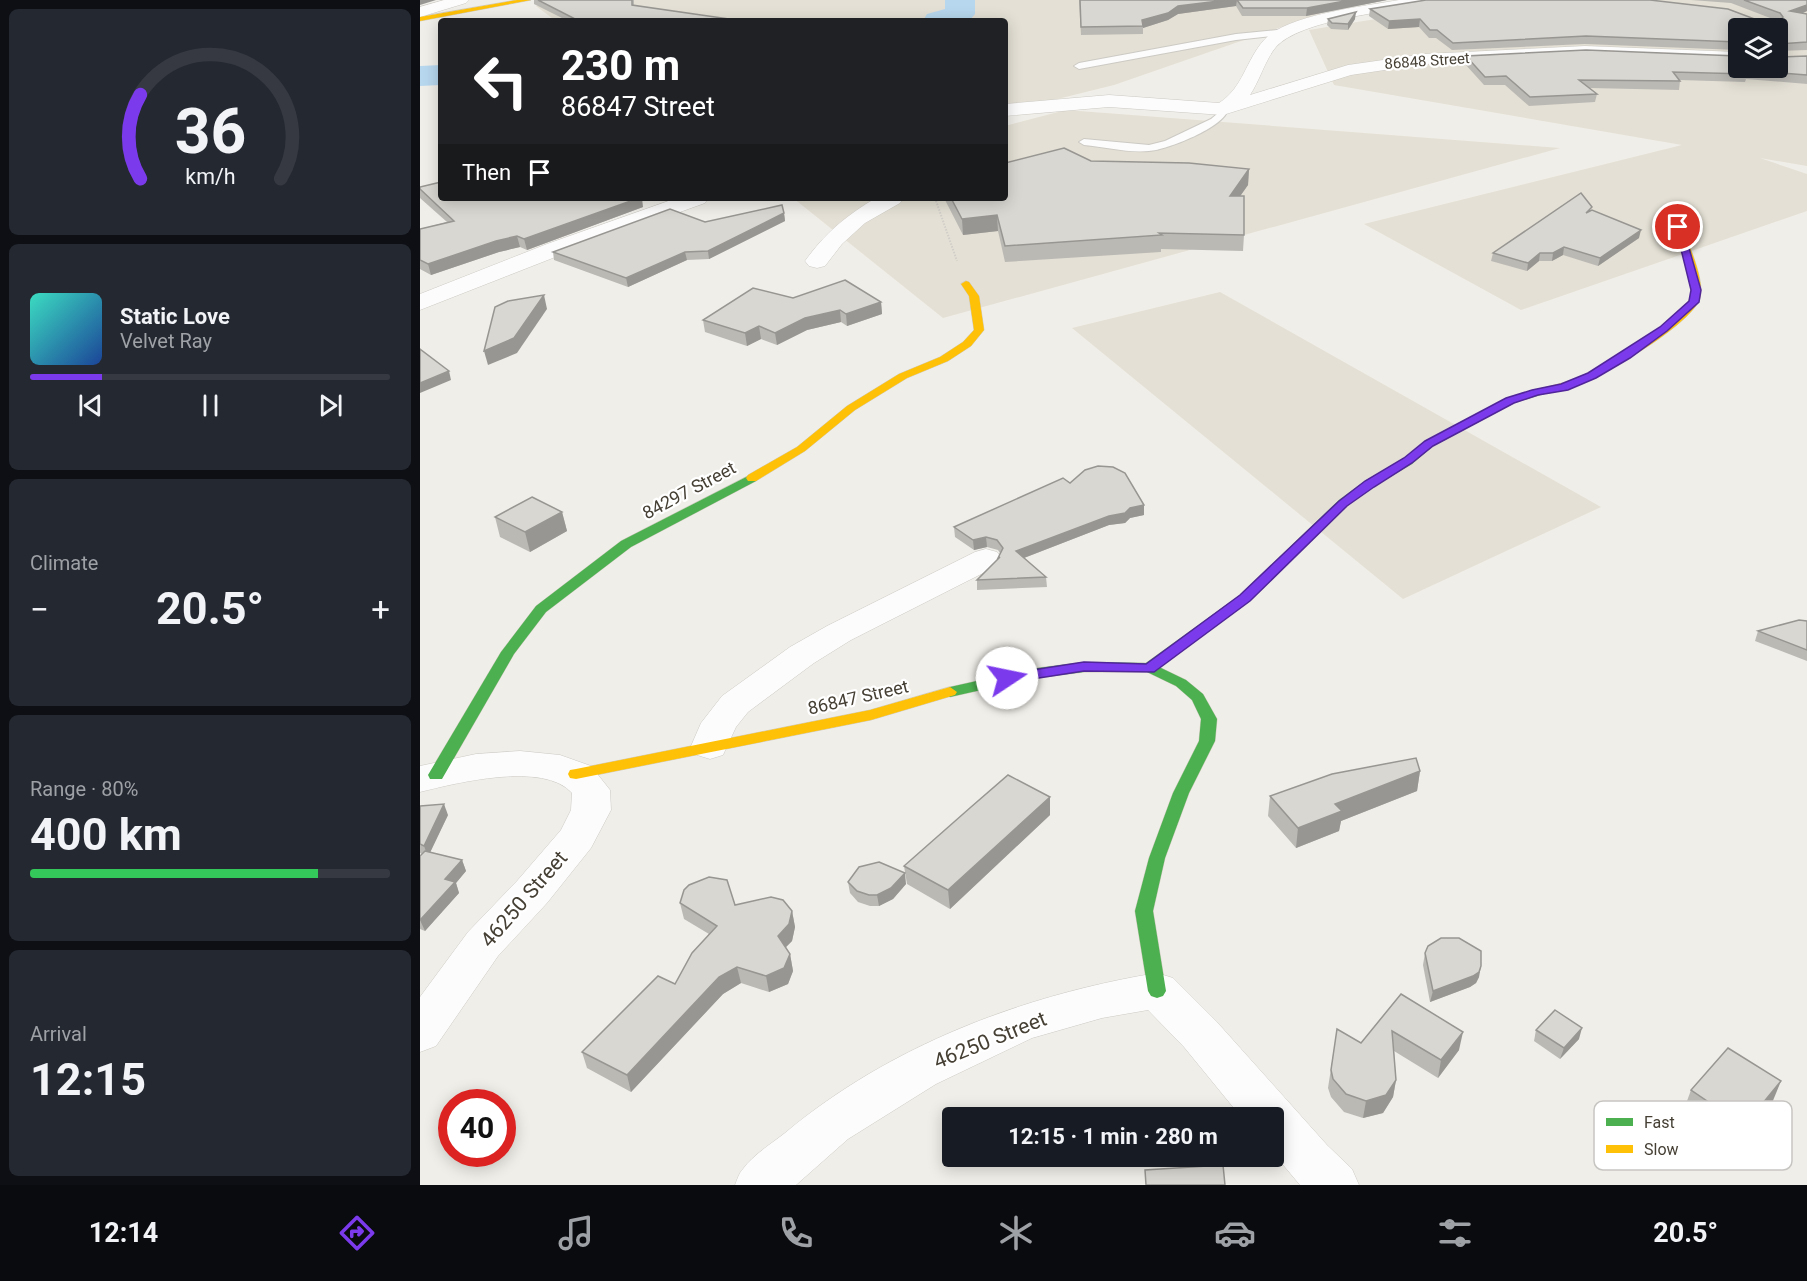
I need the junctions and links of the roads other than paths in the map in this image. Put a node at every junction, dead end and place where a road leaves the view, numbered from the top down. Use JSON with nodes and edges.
{"nodes":[{"id":1,"x":528,"y":0,"type":"edge"},
{"id":2,"x":1426,"y":0,"type":"edge"},
{"id":3,"x":458,"y":1,"type":"edge"},
{"id":4,"x":420,"y":12,"type":"edge"},
{"id":5,"x":420,"y":19,"type":"edge"},
{"id":6,"x":1287,"y":32,"type":"junction"},
{"id":7,"x":1728,"y":57,"type":"edge"},
{"id":8,"x":1079,"y":66,"type":"dead end"},
{"id":9,"x":1226,"y":108,"type":"junction"},
{"id":10,"x":1008,"y":110,"type":"edge"},
{"id":11,"x":1084,"y":142,"type":"dead end"},
{"id":12,"x":688,"y":201,"type":"edge"},
{"id":13,"x":887,"y":201,"type":"edge"},
{"id":14,"x":1678,"y":227,"type":"dead end"},
{"id":15,"x":817,"y":261,"type":"dead end"},
{"id":16,"x":966,"y":284,"type":"road end"},
{"id":17,"x":420,"y":303,"type":"edge"},
{"id":18,"x":986,"y":559,"type":"dead end"},
{"id":19,"x":1149,"y":668,"type":"junction"},
{"id":20,"x":711,"y":746,"type":"junction"},
{"id":21,"x":576,"y":774,"type":"junction"},
{"id":22,"x":428,"y":777,"type":"edge"},
{"id":23,"x":1157,"y":991,"type":"junction"},
{"id":24,"x":420,"y":1033,"type":"edge"},
{"id":25,"x":1263,"y":1107,"type":"edge"},
{"id":26,"x":1284,"y":1131,"type":"edge"},
{"id":27,"x":760,"y":1185,"type":"edge"},
{"id":28,"x":1334,"y":1185,"type":"edge"}],
"edges":[{"from":1,"to":5,"type":"street"},
{"from":2,"to":6,"type":"street"},
{"from":3,"to":4,"type":"street"},
{"from":6,"to":8,"type":"lane"},
{"from":6,"to":9,"type":"street"},
{"from":7,"to":9,"type":"street","name":"86848 Street"},
{"from":9,"to":10,"type":"street","name":"86848 Street"},
{"from":9,"to":11,"type":"lane"},
{"from":12,"to":17,"type":"street"},
{"from":13,"to":15,"type":"street"},
{"from":14,"to":19,"type":"street"},
{"from":16,"to":22,"type":"street","name":"84297 Street"},
{"from":18,"to":20,"type":"street"},
{"from":19,"to":20,"type":"street","name":"86847 Street"},
{"from":19,"to":23,"type":"street","name":"86847 Street"},
{"from":20,"to":21,"type":"street","name":"86847 Street"},
{"from":21,"to":22,"type":"street"},
{"from":21,"to":24,"type":"street","name":"46250 Street"},
{"from":23,"to":25,"type":"street"},
{"from":23,"to":27,"type":"street","name":"46250 Street"},
{"from":26,"to":28,"type":"street"}]}
